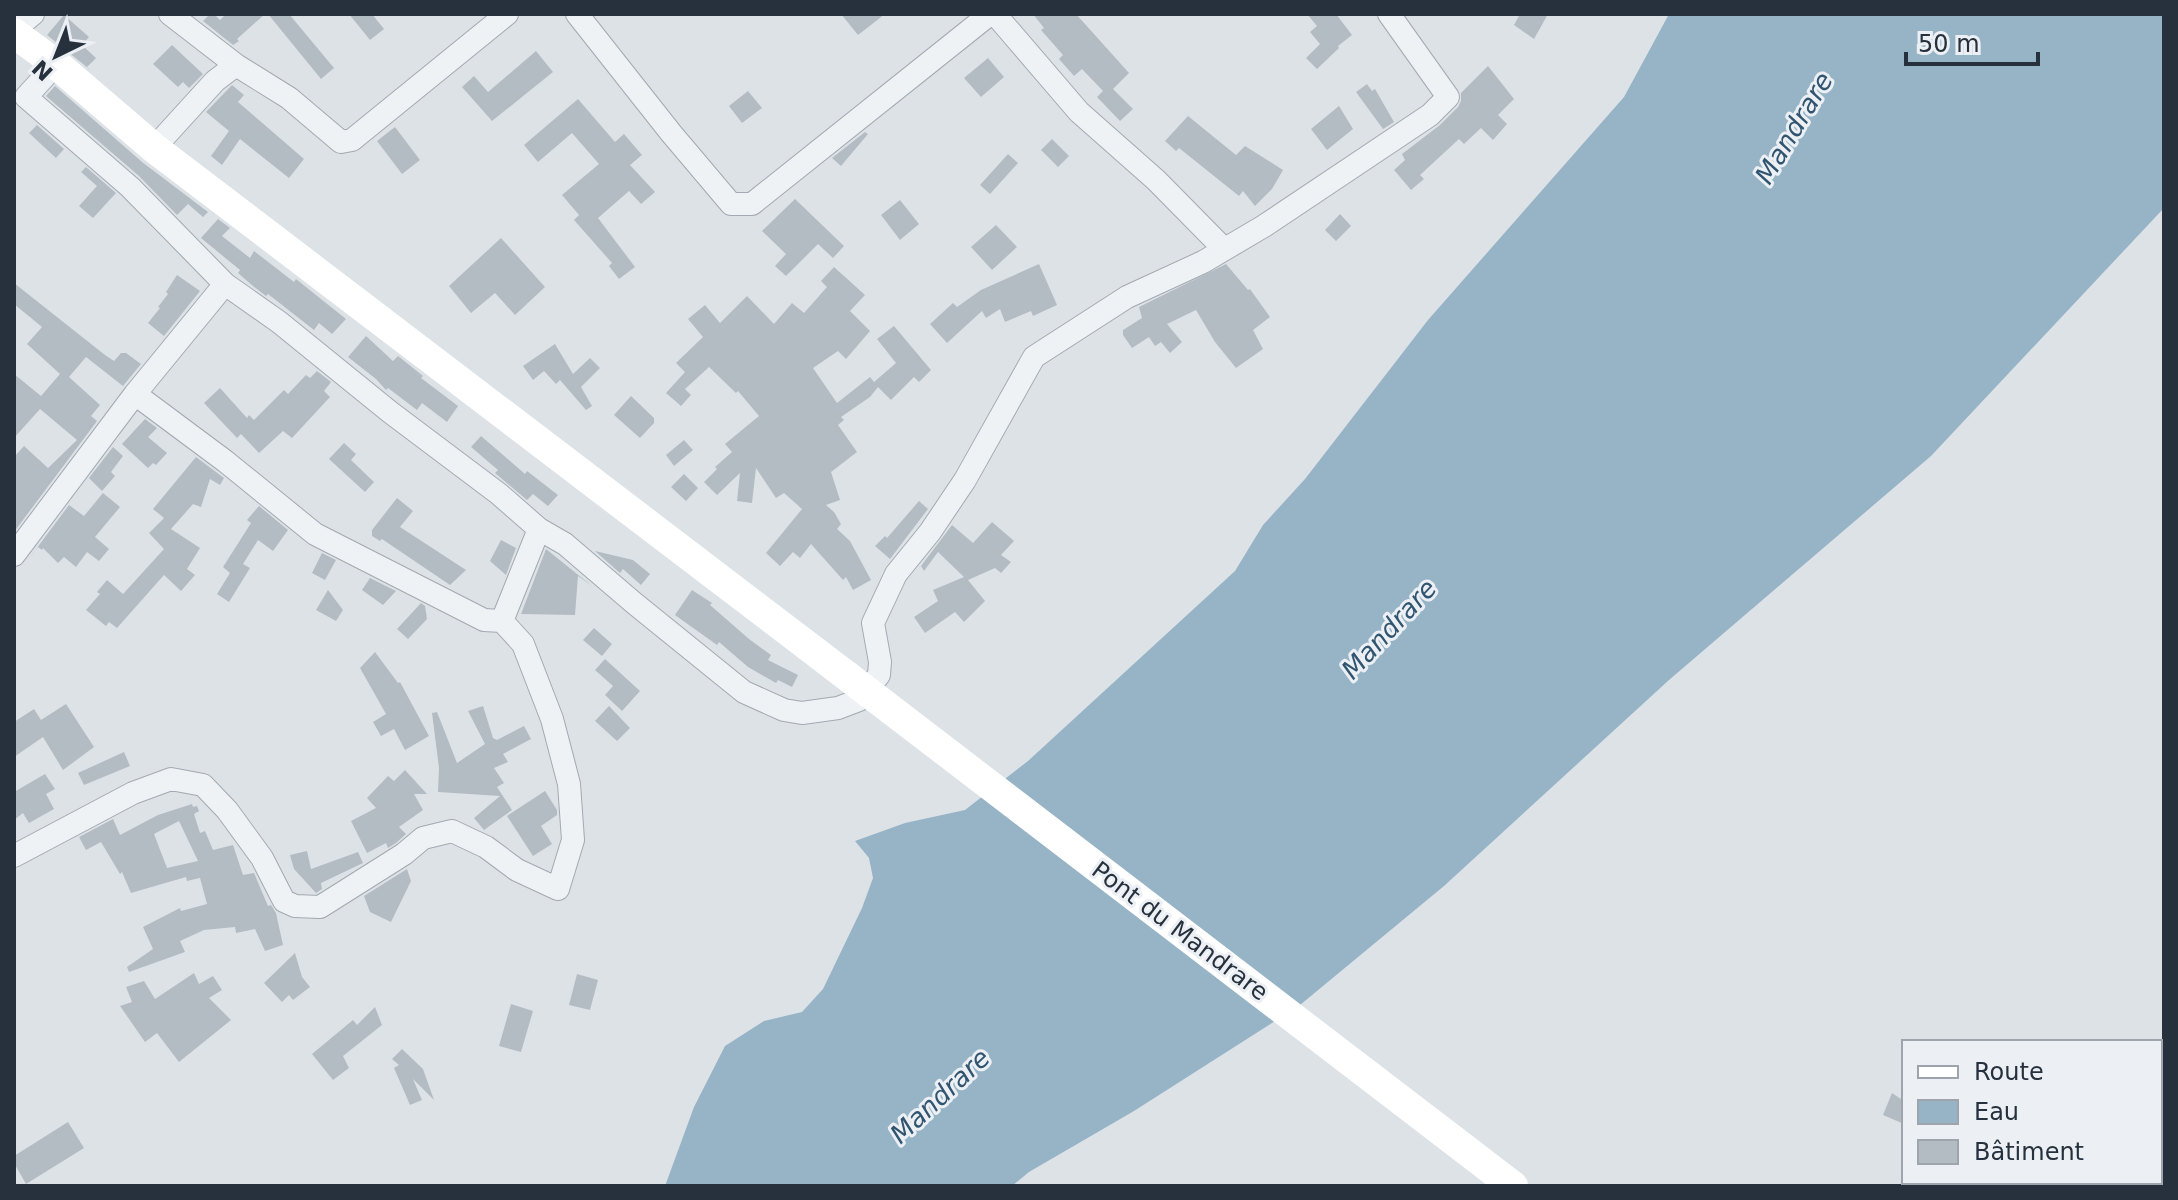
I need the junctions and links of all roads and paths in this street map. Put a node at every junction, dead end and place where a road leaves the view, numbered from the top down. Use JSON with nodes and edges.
{"nodes":[{"id":1,"x":170,"y":14,"type":"edge"},
{"id":2,"x":507,"y":14,"type":"edge"},
{"id":3,"x":577,"y":14,"type":"edge"},
{"id":4,"x":992,"y":14,"type":"edge"},
{"id":5,"x":1389,"y":14,"type":"edge"},
{"id":6,"x":20,"y":34,"type":"edge"},
{"id":7,"x":56,"y":64,"type":"junction"},
{"id":8,"x":236,"y":65,"type":"junction"},
{"id":9,"x":154,"y":148,"type":"junction"},
{"id":10,"x":1223,"y":248,"type":"junction"},
{"id":11,"x":225,"y":284,"type":"junction"},
{"id":12,"x":135,"y":394,"type":"junction"},
{"id":13,"x":539,"y":529,"type":"junction"},
{"id":14,"x":14,"y":555,"type":"edge"},
{"id":15,"x":502,"y":621,"type":"junction"},
{"id":16,"x":14,"y":856,"type":"edge"},
{"id":17,"x":1513,"y":1186,"type":"edge"}],
"edges":[{"from":1,"to":8,"type":"street"},
{"from":2,"to":8,"type":"street"},
{"from":3,"to":4,"type":"street"},
{"from":4,"to":10,"type":"street"},
{"from":5,"to":10,"type":"street"},
{"from":6,"to":7,"type":"main road","name":"Pont du Mandrare"},
{"from":7,"to":9,"type":"main road","name":"Pont du Mandrare"},
{"from":7,"to":11,"type":"street"},
{"from":8,"to":9,"type":"street"},
{"from":9,"to":17,"type":"main road","name":"Pont du Mandrare","bridge":true},
{"from":10,"to":13,"type":"street"},
{"from":11,"to":12,"type":"street"},
{"from":11,"to":13,"type":"street"},
{"from":12,"to":14,"type":"street"},
{"from":12,"to":15,"type":"street"},
{"from":13,"to":15,"type":"street"},
{"from":15,"to":16,"type":"street"}]}
